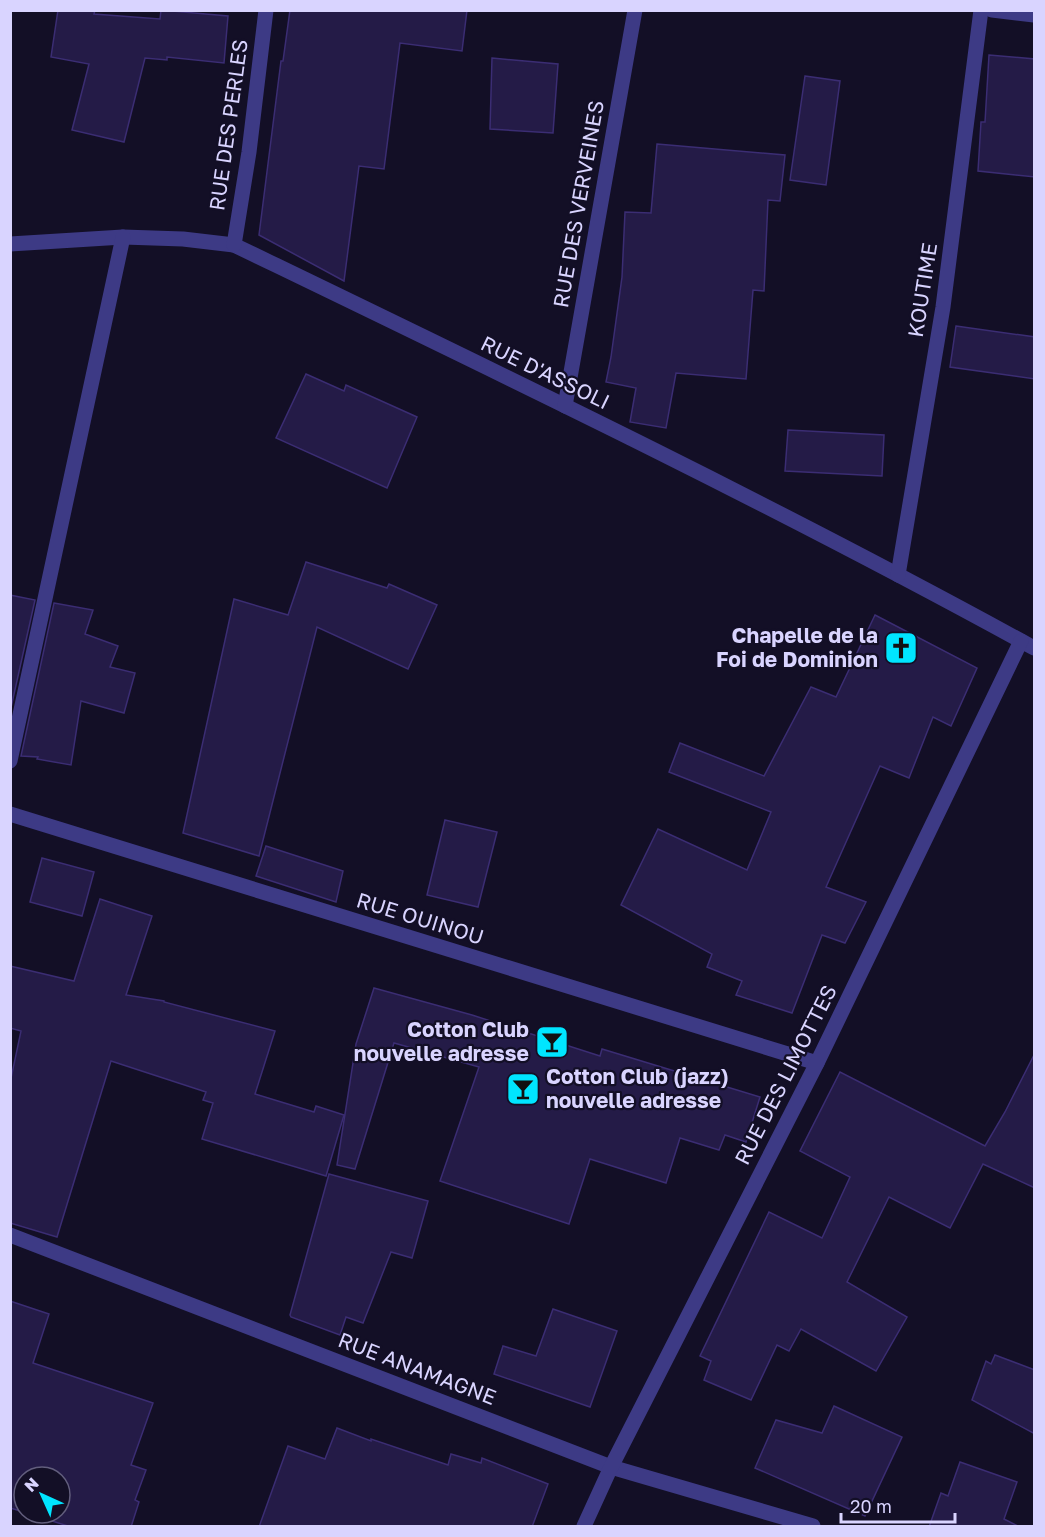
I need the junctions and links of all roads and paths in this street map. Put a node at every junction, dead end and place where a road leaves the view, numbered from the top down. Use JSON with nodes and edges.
{"nodes":[{"id":1,"x":266,"y":10,"type":"edge"},
{"id":2,"x":635,"y":10,"type":"edge"},
{"id":3,"x":981,"y":10,"type":"edge"},
{"id":4,"x":992,"y":10,"type":"edge"},
{"id":5,"x":1035,"y":15,"type":"edge"},
{"id":6,"x":123,"y":237,"type":"junction"},
{"id":7,"x":10,"y":244,"type":"edge"},
{"id":8,"x":234,"y":245,"type":"junction"},
{"id":9,"x":565,"y":406,"type":"junction"},
{"id":10,"x":898,"y":575,"type":"junction"},
{"id":11,"x":1028,"y":644,"type":"edge"},
{"id":12,"x":10,"y":761,"type":"edge"},
{"id":13,"x":10,"y":814,"type":"edge"},
{"id":14,"x":817,"y":1063,"type":"junction"},
{"id":15,"x":10,"y":1235,"type":"edge"},
{"id":16,"x":611,"y":1467,"type":"junction"},
{"id":17,"x":584,"y":1527,"type":"edge"},
{"id":18,"x":813,"y":1527,"type":"edge"}],
"edges":[{"from":1,"to":8,"type":"street","name":"RUE DES PERLES"},
{"from":2,"to":9,"type":"street","name":"RUE DES VERVEINES"},
{"from":3,"to":10,"type":"street","name":"KOUTIME"},
{"from":4,"to":5,"type":"street"},
{"from":6,"to":7,"type":"street","name":"RUE D'ASSOLI"},
{"from":6,"to":8,"type":"street","name":"RUE D'ASSOLI"},
{"from":6,"to":12,"type":"street"},
{"from":8,"to":9,"type":"street","name":"RUE D'ASSOLI"},
{"from":9,"to":10,"type":"street","name":"RUE D'ASSOLI"},
{"from":10,"to":11,"type":"street","name":"RUE D'ASSOLI"},
{"from":11,"to":14,"type":"street","name":"RUE DES LIMOTTES"},
{"from":13,"to":14,"type":"street","name":"RUE OUINOU"},
{"from":14,"to":16,"type":"street","name":"RUE DES LIMOTTES"},
{"from":15,"to":16,"type":"street","name":"RUE ANAMAGNE"},
{"from":16,"to":17,"type":"street","name":"RUE DES LIMOTTES"},
{"from":16,"to":18,"type":"street","name":"RUE ANAMAGNE"}]}
